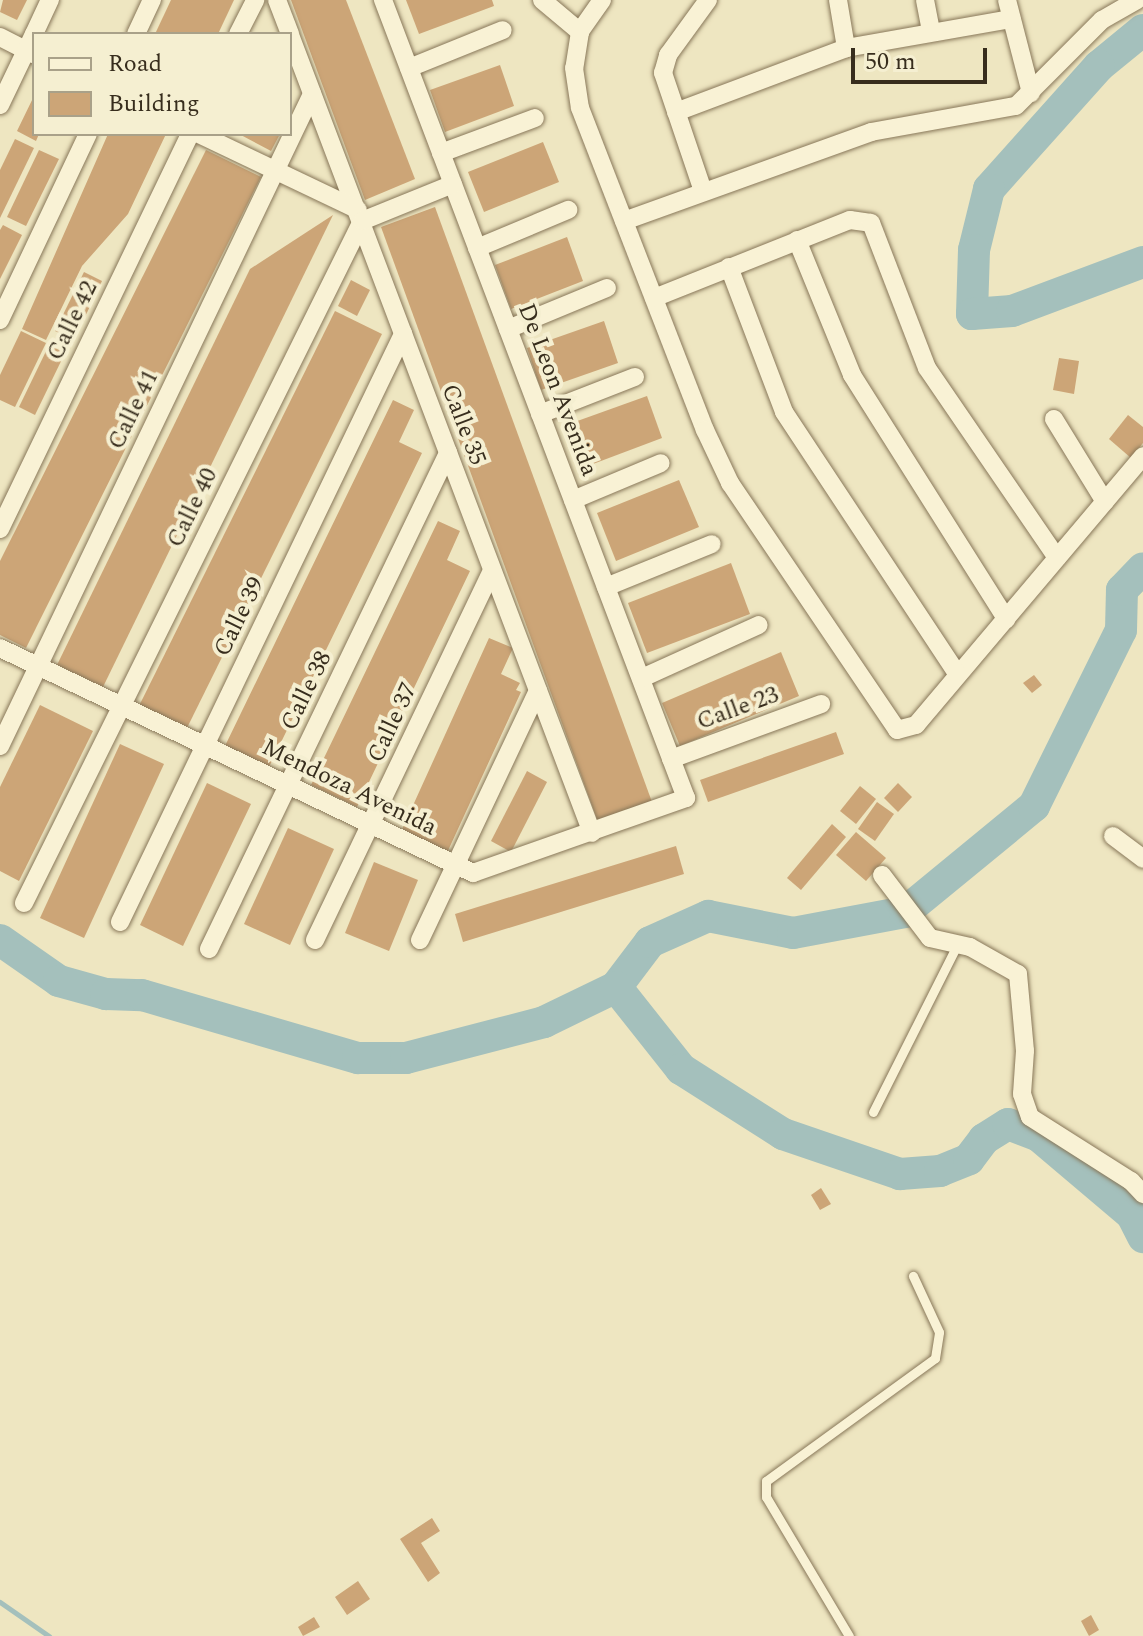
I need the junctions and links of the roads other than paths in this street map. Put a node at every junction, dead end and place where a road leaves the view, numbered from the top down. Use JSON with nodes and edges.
{"nodes":[{"id":1,"x":50,"y":0,"type":"edge"},
{"id":2,"x":152,"y":0,"type":"edge"},
{"id":3,"x":255,"y":0,"type":"edge"},
{"id":4,"x":277,"y":0,"type":"edge"},
{"id":5,"x":383,"y":0,"type":"edge"},
{"id":6,"x":542,"y":0,"type":"edge"},
{"id":7,"x":602,"y":0,"type":"edge"},
{"id":8,"x":708,"y":0,"type":"edge"},
{"id":9,"x":838,"y":0,"type":"edge"},
{"id":10,"x":925,"y":0,"type":"edge"},
{"id":11,"x":1096,"y":0,"type":"edge"},
{"id":12,"x":1137,"y":0,"type":"edge"},
{"id":13,"x":1009,"y":9,"type":"edge"},
{"id":14,"x":1102,"y":20,"type":"junction"},
{"id":15,"x":503,"y":30,"type":"dead end"},
{"id":16,"x":931,"y":31,"type":"junction"},
{"id":17,"x":37,"y":32,"type":"edge"},
{"id":18,"x":137,"y":32,"type":"edge"},
{"id":19,"x":239,"y":32,"type":"edge"},
{"id":20,"x":289,"y":32,"type":"edge"},
{"id":21,"x":580,"y":32,"type":"junction"},
{"id":22,"x":0,"y":37,"type":"edge"},
{"id":23,"x":292,"y":39,"type":"edge"},
{"id":24,"x":32,"y":43,"type":"edge"},
{"id":25,"x":846,"y":48,"type":"junction"},
{"id":26,"x":409,"y":68,"type":"junction"},
{"id":27,"x":1031,"y":93,"type":"junction"},
{"id":28,"x":312,"y":94,"type":"junction"},
{"id":29,"x":0,"y":105,"type":"edge"},
{"id":30,"x":676,"y":112,"type":"junction"},
{"id":31,"x":535,"y":118,"type":"dead end"},
{"id":32,"x":87,"y":136,"type":"edge"},
{"id":33,"x":189,"y":136,"type":"edge"},
{"id":34,"x":203,"y":136,"type":"edge"},
{"id":35,"x":292,"y":136,"type":"edge"},
{"id":36,"x":292,"y":136,"type":"edge"},
{"id":37,"x":441,"y":153,"type":"junction"},
{"id":38,"x":275,"y":171,"type":"junction"},
{"id":39,"x":453,"y":184,"type":"junction"},
{"id":40,"x":703,"y":191,"type":"junction"},
{"id":41,"x":568,"y":210,"type":"dead end"},
{"id":42,"x":360,"y":216,"type":"junction"},
{"id":43,"x":624,"y":221,"type":"junction"},
{"id":44,"x":797,"y":240,"type":"junction"},
{"id":45,"x":477,"y":248,"type":"junction"},
{"id":46,"x":729,"y":267,"type":"junction"},
{"id":47,"x":607,"y":288,"type":"dead end"},
{"id":48,"x":654,"y":298,"type":"junction"},
{"id":49,"x":0,"y":320,"type":"edge"},
{"id":50,"x":508,"y":329,"type":"junction"},
{"id":51,"x":403,"y":334,"type":"junction"},
{"id":52,"x":635,"y":377,"type":"dead end"},
{"id":53,"x":540,"y":414,"type":"junction"},
{"id":54,"x":1054,"y":419,"type":"dead end"},
{"id":55,"x":448,"y":453,"type":"junction"},
{"id":56,"x":1143,"y":456,"type":"edge"},
{"id":57,"x":661,"y":463,"type":"dead end"},
{"id":58,"x":573,"y":500,"type":"junction"},
{"id":59,"x":1105,"y":502,"type":"junction"},
{"id":60,"x":0,"y":529,"type":"edge"},
{"id":61,"x":712,"y":544,"type":"dead end"},
{"id":62,"x":1057,"y":558,"type":"junction"},
{"id":63,"x":492,"y":570,"type":"junction"},
{"id":64,"x":606,"y":587,"type":"junction"},
{"id":65,"x":1006,"y":619,"type":"junction"},
{"id":66,"x":759,"y":625,"type":"dead end"},
{"id":67,"x":0,"y":648,"type":"edge"},
{"id":68,"x":38,"y":666,"type":"junction"},
{"id":69,"x":958,"y":675,"type":"junction"},
{"id":70,"x":642,"y":678,"type":"junction"},
{"id":71,"x":538,"y":690,"type":"junction"},
{"id":72,"x":821,"y":704,"type":"dead end"},
{"id":73,"x":121,"y":706,"type":"junction"},
{"id":74,"x":0,"y":746,"type":"edge"},
{"id":75,"x":204,"y":746,"type":"junction"},
{"id":76,"x":671,"y":759,"type":"junction"},
{"id":77,"x":288,"y":786,"type":"junction"},
{"id":78,"x":686,"y":798,"type":"joint"},
{"id":79,"x":371,"y":826,"type":"junction"},
{"id":80,"x":592,"y":833,"type":"junction"},
{"id":81,"x":1113,"y":836,"type":"dead end"},
{"id":82,"x":1143,"y":859,"type":"edge"},
{"id":83,"x":455,"y":866,"type":"junction"},
{"id":84,"x":882,"y":875,"type":"dead end"},
{"id":85,"x":24,"y":903,"type":"dead end"},
{"id":86,"x":120,"y":922,"type":"dead end"},
{"id":87,"x":315,"y":940,"type":"dead end"},
{"id":88,"x":420,"y":940,"type":"dead end"},
{"id":89,"x":958,"y":943,"type":"junction"},
{"id":90,"x":209,"y":949,"type":"dead end"},
{"id":91,"x":873,"y":1112,"type":"dead end"},
{"id":92,"x":1143,"y":1194,"type":"edge"},
{"id":93,"x":913,"y":1276,"type":"dead end"},
{"id":94,"x":849,"y":1636,"type":"edge"}],
"edges":[{"from":1,"to":17,"type":"street"},
{"from":2,"to":18,"type":"street"},
{"from":3,"to":19,"type":"street"},
{"from":4,"to":20,"type":"street","name":"Calle 35"},
{"from":5,"to":26,"type":"street","name":"De Leon Avenida"},
{"from":6,"to":21,"type":"street"},
{"from":7,"to":21,"type":"street"},
{"from":8,"to":30,"type":"street"},
{"from":9,"to":25,"type":"street"},
{"from":10,"to":16,"type":"street"},
{"from":11,"to":14,"type":"street"},
{"from":12,"to":14,"type":"street"},
{"from":13,"to":16,"type":"street"},
{"from":13,"to":27,"type":"street"},
{"from":14,"to":27,"type":"street"},
{"from":15,"to":26,"type":"street"},
{"from":16,"to":25,"type":"street"},
{"from":21,"to":43,"type":"street"},
{"from":22,"to":24,"type":"street"},
{"from":23,"to":28,"type":"street","name":"Calle 35"},
{"from":24,"to":29,"type":"street"},
{"from":25,"to":30,"type":"street"},
{"from":26,"to":37,"type":"street","name":"De Leon Avenida"},
{"from":27,"to":40,"type":"street"},
{"from":28,"to":35,"type":"street","name":"Calle 41"},
{"from":28,"to":42,"type":"street","name":"Calle 35"},
{"from":30,"to":40,"type":"street"},
{"from":31,"to":37,"type":"street"},
{"from":32,"to":49,"type":"street"},
{"from":33,"to":60,"type":"street","name":"Calle 42"},
{"from":34,"to":38,"type":"street"},
{"from":36,"to":38,"type":"street","name":"Calle 41"},
{"from":37,"to":39,"type":"street","name":"De Leon Avenida"},
{"from":38,"to":42,"type":"street"},
{"from":38,"to":68,"type":"street","name":"Calle 41"},
{"from":39,"to":42,"type":"street"},
{"from":39,"to":45,"type":"street","name":"De Leon Avenida"},
{"from":40,"to":43,"type":"street"},
{"from":41,"to":45,"type":"street"},
{"from":42,"to":51,"type":"street","name":"Calle 35"},
{"from":42,"to":73,"type":"street","name":"Calle 40"},
{"from":43,"to":48,"type":"street"},
{"from":44,"to":46,"type":"street"},
{"from":44,"to":62,"type":"street"},
{"from":44,"to":65,"type":"street"},
{"from":45,"to":50,"type":"street","name":"De Leon Avenida"},
{"from":46,"to":48,"type":"street"},
{"from":46,"to":69,"type":"street"},
{"from":47,"to":50,"type":"street"},
{"from":48,"to":69,"type":"street"},
{"from":50,"to":53,"type":"street","name":"De Leon Avenida"},
{"from":51,"to":55,"type":"street","name":"Calle 35"},
{"from":51,"to":75,"type":"street","name":"Calle 39"},
{"from":52,"to":53,"type":"street"},
{"from":53,"to":58,"type":"street","name":"De Leon Avenida"},
{"from":54,"to":59,"type":"street"},
{"from":55,"to":63,"type":"street","name":"Calle 35"},
{"from":55,"to":77,"type":"street","name":"Calle 38"},
{"from":56,"to":59,"type":"street"},
{"from":57,"to":58,"type":"street"},
{"from":58,"to":64,"type":"street","name":"De Leon Avenida"},
{"from":59,"to":62,"type":"street"},
{"from":61,"to":64,"type":"street"},
{"from":62,"to":65,"type":"street"},
{"from":63,"to":71,"type":"street","name":"Calle 35"},
{"from":63,"to":79,"type":"street","name":"Calle 37"},
{"from":64,"to":70,"type":"street","name":"De Leon Avenida"},
{"from":65,"to":69,"type":"street"},
{"from":66,"to":70,"type":"street"},
{"from":67,"to":68,"type":"street","name":"Mendoza Avenida"},
{"from":68,"to":73,"type":"street","name":"Mendoza Avenida"},
{"from":68,"to":74,"type":"street","name":"Calle 41"},
{"from":70,"to":76,"type":"street","name":"De Leon Avenida"},
{"from":71,"to":80,"type":"street","name":"Calle 35"},
{"from":71,"to":83,"type":"street"},
{"from":72,"to":76,"type":"street","name":"Calle 23"},
{"from":73,"to":75,"type":"street","name":"Mendoza Avenida"},
{"from":73,"to":85,"type":"street","name":"Calle 40"},
{"from":75,"to":77,"type":"street","name":"Mendoza Avenida"},
{"from":75,"to":86,"type":"street","name":"Calle 39"},
{"from":76,"to":78,"type":"street","name":"De Leon Avenida"},
{"from":77,"to":79,"type":"street","name":"Mendoza Avenida"},
{"from":77,"to":90,"type":"street","name":"Calle 38"},
{"from":78,"to":80,"type":"street","name":"Mendoza Avenida"},
{"from":79,"to":83,"type":"street","name":"Mendoza Avenida"},
{"from":79,"to":87,"type":"street","name":"Calle 37"},
{"from":80,"to":83,"type":"street","name":"Mendoza Avenida"},
{"from":81,"to":82,"type":"street"},
{"from":83,"to":88,"type":"street"},
{"from":84,"to":89,"type":"street"},
{"from":89,"to":91,"type":"lane"},
{"from":89,"to":92,"type":"street"},
{"from":93,"to":94,"type":"lane"}]}
